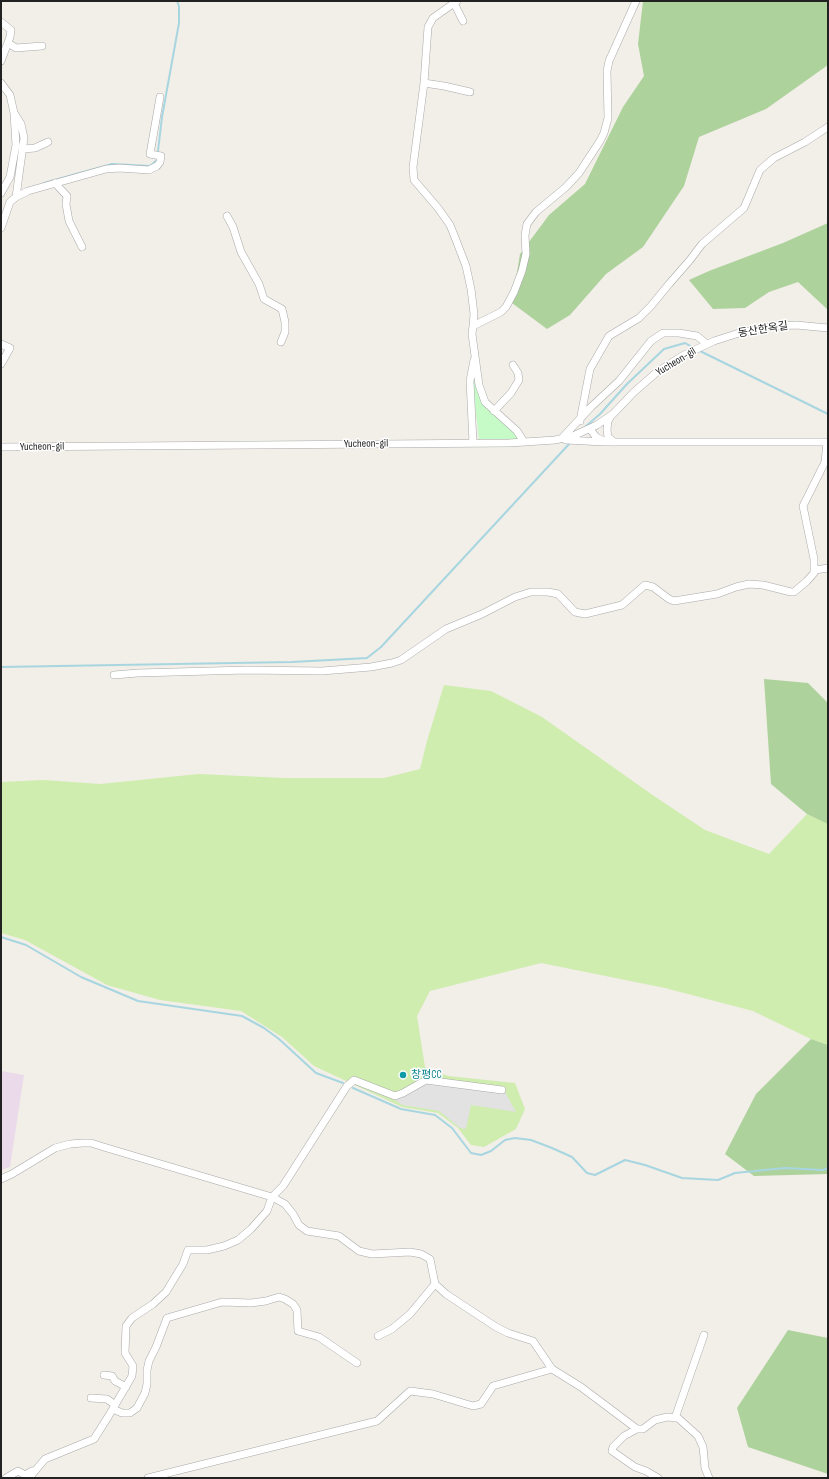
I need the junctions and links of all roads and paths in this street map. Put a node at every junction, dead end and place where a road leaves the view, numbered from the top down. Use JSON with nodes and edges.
{"nodes":[{"id":1,"x":636,"y":1,"type":"edge"},
{"id":2,"x":456,"y":2,"type":"edge"},
{"id":3,"x":463,"y":21,"type":"dead end"},
{"id":4,"x":1,"y":22,"type":"edge"},
{"id":5,"x":8,"y":44,"type":"junction"},
{"id":6,"x":42,"y":46,"type":"dead end"},
{"id":7,"x":1,"y":61,"type":"edge"},
{"id":8,"x":1,"y":82,"type":"edge"},
{"id":9,"x":424,"y":83,"type":"junction"},
{"id":10,"x":470,"y":92,"type":"dead end"},
{"id":11,"x":160,"y":98,"type":"dead end"},
{"id":12,"x":14,"y":113,"type":"junction"},
{"id":13,"x":828,"y":127,"type":"edge"},
{"id":14,"x":48,"y":142,"type":"dead end"},
{"id":15,"x":23,"y":149,"type":"junction"},
{"id":16,"x":55,"y":183,"type":"junction"},
{"id":17,"x":1,"y":193,"type":"edge"},
{"id":18,"x":16,"y":197,"type":"junction"},
{"id":19,"x":227,"y":216,"type":"dead end"},
{"id":20,"x":1,"y":228,"type":"edge"},
{"id":21,"x":82,"y":247,"type":"dead end"},
{"id":22,"x":473,"y":326,"type":"junction"},
{"id":23,"x":828,"y":328,"type":"edge"},
{"id":24,"x":281,"y":342,"type":"dead end"},
{"id":25,"x":1,"y":344,"type":"edge"},
{"id":26,"x":704,"y":345,"type":"junction"},
{"id":27,"x":475,"y":354,"type":"junction"},
{"id":28,"x":1,"y":364,"type":"edge"},
{"id":29,"x":513,"y":365,"type":"dead end"},
{"id":30,"x":494,"y":411,"type":"junction"},
{"id":31,"x":613,"y":414,"type":"junction"},
{"id":32,"x":580,"y":421,"type":"junction"},
{"id":33,"x":590,"y":429,"type":"junction"},
{"id":34,"x":561,"y":439,"type":"junction"},
{"id":35,"x":524,"y":442,"type":"junction"},
{"id":36,"x":610,"y":442,"type":"junction"},
{"id":37,"x":828,"y":442,"type":"edge"},
{"id":38,"x":473,"y":443,"type":"junction"},
{"id":39,"x":1,"y":448,"type":"edge"},
{"id":40,"x":828,"y":568,"type":"edge"},
{"id":41,"x":815,"y":570,"type":"junction"},
{"id":42,"x":114,"y":675,"type":"dead end"},
{"id":43,"x":502,"y":1090,"type":"dead end"},
{"id":44,"x":1,"y":1179,"type":"edge"},
{"id":45,"x":272,"y":1197,"type":"junction"},
{"id":46,"x":435,"y":1284,"type":"junction"},
{"id":47,"x":704,"y":1335,"type":"dead end"},
{"id":48,"x":378,"y":1336,"type":"dead end"},
{"id":49,"x":357,"y":1363,"type":"dead end"},
{"id":50,"x":552,"y":1369,"type":"junction"},
{"id":51,"x":104,"y":1375,"type":"dead end"},
{"id":52,"x":126,"y":1387,"type":"junction"},
{"id":53,"x":91,"y":1398,"type":"dead end"},
{"id":54,"x":114,"y":1407,"type":"junction"},
{"id":55,"x":675,"y":1418,"type":"junction"},
{"id":56,"x":637,"y":1429,"type":"junction"},
{"id":57,"x":34,"y":1471,"type":"junction"},
{"id":58,"x":6,"y":1478,"type":"edge"},
{"id":59,"x":29,"y":1478,"type":"edge"},
{"id":60,"x":148,"y":1478,"type":"edge"},
{"id":61,"x":658,"y":1478,"type":"edge"},
{"id":62,"x":708,"y":1478,"type":"edge"}],
"edges":[{"from":1,"to":22,"type":"street"},
{"from":2,"to":3,"type":"street"},
{"from":2,"to":9,"type":"street"},
{"from":4,"to":5,"type":"street"},
{"from":5,"to":6,"type":"street"},
{"from":5,"to":7,"type":"street"},
{"from":8,"to":12,"type":"street"},
{"from":9,"to":10,"type":"street"},
{"from":9,"to":22,"type":"street"},
{"from":11,"to":16,"type":"street"},
{"from":12,"to":15,"type":"street"},
{"from":12,"to":17,"type":"street"},
{"from":13,"to":32,"type":"street"},
{"from":14,"to":15,"type":"street"},
{"from":15,"to":18,"type":"street"},
{"from":16,"to":18,"type":"street"},
{"from":16,"to":21,"type":"street"},
{"from":18,"to":20,"type":"street"},
{"from":19,"to":24,"type":"street"},
{"from":22,"to":27,"type":"street"},
{"from":23,"to":26,"type":"street","name":"동산한옥길"},
{"from":25,"to":28,"type":"street"},
{"from":26,"to":31,"type":"street","name":"Yucheon-gil"},
{"from":26,"to":32,"type":"street"},
{"from":27,"to":30,"type":"street"},
{"from":27,"to":38,"type":"street"},
{"from":29,"to":30,"type":"street"},
{"from":30,"to":35,"type":"street"},
{"from":31,"to":33,"type":"street","name":"Yucheon-gil"},
{"from":31,"to":36,"type":"street"},
{"from":32,"to":34,"type":"street"},
{"from":33,"to":34,"type":"street","name":"Yucheon-gil"},
{"from":33,"to":36,"type":"street"},
{"from":34,"to":35,"type":"street","name":"Yucheon-gil"},
{"from":34,"to":36,"type":"street"},
{"from":35,"to":38,"type":"street","name":"Yucheon-gil"},
{"from":36,"to":37,"type":"street"},
{"from":37,"to":41,"type":"street"},
{"from":38,"to":39,"type":"street","name":"Yucheon-gil"},
{"from":40,"to":41,"type":"street"},
{"from":41,"to":42,"type":"street"},
{"from":43,"to":45,"type":"street"},
{"from":44,"to":45,"type":"street"},
{"from":45,"to":46,"type":"street"},
{"from":45,"to":52,"type":"street"},
{"from":46,"to":48,"type":"street"},
{"from":46,"to":50,"type":"street"},
{"from":47,"to":55,"type":"street"},
{"from":49,"to":54,"type":"street"},
{"from":50,"to":56,"type":"street"},
{"from":50,"to":60,"type":"street"},
{"from":51,"to":52,"type":"street"},
{"from":52,"to":54,"type":"street"},
{"from":53,"to":54,"type":"street"},
{"from":54,"to":57,"type":"street"},
{"from":55,"to":56,"type":"street"},
{"from":55,"to":62,"type":"street"},
{"from":56,"to":61,"type":"street"},
{"from":57,"to":58,"type":"street"},
{"from":57,"to":59,"type":"street"}]}
